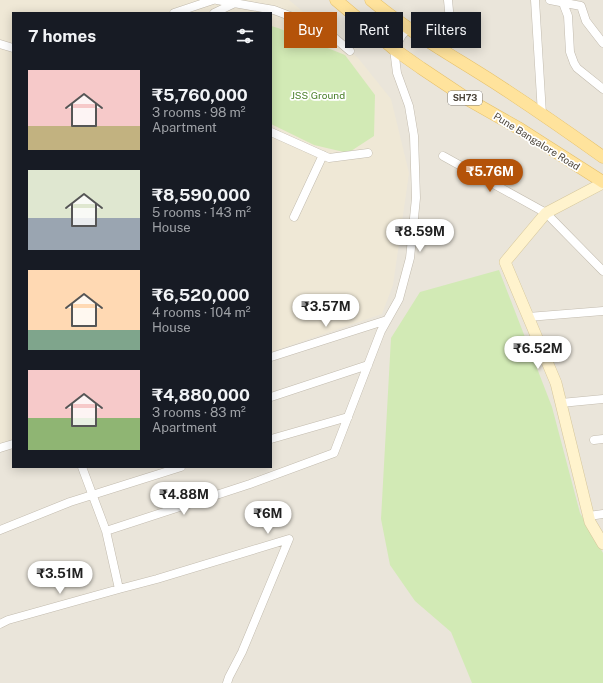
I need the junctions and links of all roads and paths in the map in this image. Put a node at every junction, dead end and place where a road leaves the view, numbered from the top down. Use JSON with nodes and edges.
{"nodes":[{"id":1,"x":213,"y":0,"type":"edge"},
{"id":2,"x":217,"y":0,"type":"edge"},
{"id":3,"x":259,"y":0,"type":"edge"},
{"id":4,"x":336,"y":0,"type":"edge"},
{"id":5,"x":371,"y":0,"type":"edge"},
{"id":6,"x":448,"y":0,"type":"edge"},
{"id":7,"x":535,"y":0,"type":"edge"},
{"id":8,"x":550,"y":0,"type":"edge"},
{"id":9,"x":235,"y":3,"type":"junction"},
{"id":10,"x":563,"y":3,"type":"junction"},
{"id":11,"x":581,"y":3,"type":"edge"},
{"id":12,"x":252,"y":6,"type":"junction"},
{"id":13,"x":177,"y":12,"type":"edge"},
{"id":14,"x":216,"y":12,"type":"edge"},
{"id":15,"x":408,"y":29,"type":"junction"},
{"id":16,"x":603,"y":43,"type":"edge"},
{"id":17,"x":1,"y":46,"type":"edge"},
{"id":18,"x":12,"y":48,"type":"edge"},
{"id":19,"x":394,"y":49,"type":"junction"},
{"id":20,"x":439,"y":50,"type":"junction"},
{"id":21,"x":350,"y":51,"type":"dead end"},
{"id":22,"x":603,"y":89,"type":"edge"},
{"id":23,"x":542,"y":114,"type":"junction"},
{"id":24,"x":272,"y":132,"type":"edge"},
{"id":25,"x":368,"y":153,"type":"dead end"},
{"id":26,"x":323,"y":155,"type":"junction"},
{"id":27,"x":443,"y":156,"type":"dead end"},
{"id":28,"x":603,"y":157,"type":"edge"},
{"id":29,"x":603,"y":183,"type":"edge"},
{"id":30,"x":546,"y":213,"type":"junction"},
{"id":31,"x":294,"y":217,"type":"dead end"},
{"id":32,"x":603,"y":271,"type":"edge"},
{"id":33,"x":603,"y":312,"type":"edge"},
{"id":34,"x":528,"y":317,"type":"junction"},
{"id":35,"x":387,"y":320,"type":"junction"},
{"id":36,"x":272,"y":357,"type":"edge"},
{"id":37,"x":368,"y":365,"type":"junction"},
{"id":38,"x":272,"y":397,"type":"edge"},
{"id":39,"x":603,"y":399,"type":"edge"},
{"id":40,"x":561,"y":403,"type":"junction"},
{"id":41,"x":348,"y":417,"type":"junction"},
{"id":42,"x":603,"y":439,"type":"edge"},
{"id":43,"x":272,"y":440,"type":"edge"},
{"id":44,"x":594,"y":440,"type":"dead end"},
{"id":45,"x":12,"y":444,"type":"edge"},
{"id":46,"x":1,"y":446,"type":"edge"},
{"id":47,"x":82,"y":468,"type":"edge"},
{"id":48,"x":178,"y":468,"type":"edge"},
{"id":49,"x":92,"y":495,"type":"junction"},
{"id":50,"x":603,"y":514,"type":"edge"},
{"id":51,"x":589,"y":516,"type":"junction"},
{"id":52,"x":0,"y":530,"type":"edge"},
{"id":53,"x":106,"y":531,"type":"junction"},
{"id":54,"x":603,"y":544,"type":"edge"},
{"id":55,"x":119,"y":589,"type":"junction"},
{"id":56,"x":0,"y":624,"type":"edge"},
{"id":57,"x":227,"y":683,"type":"edge"}],
"edges":[{"from":1,"to":13,"type":"street"},
{"from":2,"to":9,"type":"street"},
{"from":3,"to":12,"type":"street"},
{"from":4,"to":19,"type":"main road","name":"Pune Bangalore Road","number":"SH73"},
{"from":5,"to":15,"type":"main road","number":"SH73"},
{"from":6,"to":20,"type":"street"},
{"from":7,"to":23,"type":"street"},
{"from":8,"to":10,"type":"street"},
{"from":9,"to":12,"type":"street"},
{"from":9,"to":14,"type":"street"},
{"from":10,"to":11,"type":"street"},
{"from":10,"to":22,"type":"street"},
{"from":11,"to":16,"type":"street"},
{"from":12,"to":21,"type":"street"},
{"from":15,"to":19,"type":"street"},
{"from":15,"to":20,"type":"main road","number":"SH73"},
{"from":17,"to":18,"type":"street"},
{"from":19,"to":29,"type":"main road","name":"Pune Bangalore Road","number":"SH73"},
{"from":19,"to":35,"type":"street"},
{"from":20,"to":23,"type":"main road","number":"SH73"},
{"from":23,"to":28,"type":"main road","number":"SH73"},
{"from":24,"to":26,"type":"street"},
{"from":25,"to":26,"type":"street"},
{"from":26,"to":31,"type":"street"},
{"from":27,"to":30,"type":"street"},
{"from":29,"to":30,"type":"street"},
{"from":30,"to":32,"type":"street"},
{"from":30,"to":34,"type":"street"},
{"from":33,"to":34,"type":"street"},
{"from":34,"to":40,"type":"street"},
{"from":35,"to":36,"type":"street"},
{"from":35,"to":37,"type":"street"},
{"from":37,"to":38,"type":"street"},
{"from":37,"to":41,"type":"street"},
{"from":39,"to":40,"type":"street"},
{"from":40,"to":51,"type":"street"},
{"from":41,"to":43,"type":"street"},
{"from":41,"to":53,"type":"street"},
{"from":42,"to":44,"type":"street"},
{"from":45,"to":46,"type":"street"},
{"from":47,"to":49,"type":"street"},
{"from":48,"to":49,"type":"street"},
{"from":49,"to":52,"type":"street"},
{"from":49,"to":53,"type":"street"},
{"from":50,"to":51,"type":"street"},
{"from":51,"to":54,"type":"street"},
{"from":53,"to":55,"type":"street"},
{"from":55,"to":56,"type":"street"},
{"from":55,"to":57,"type":"street"}]}
